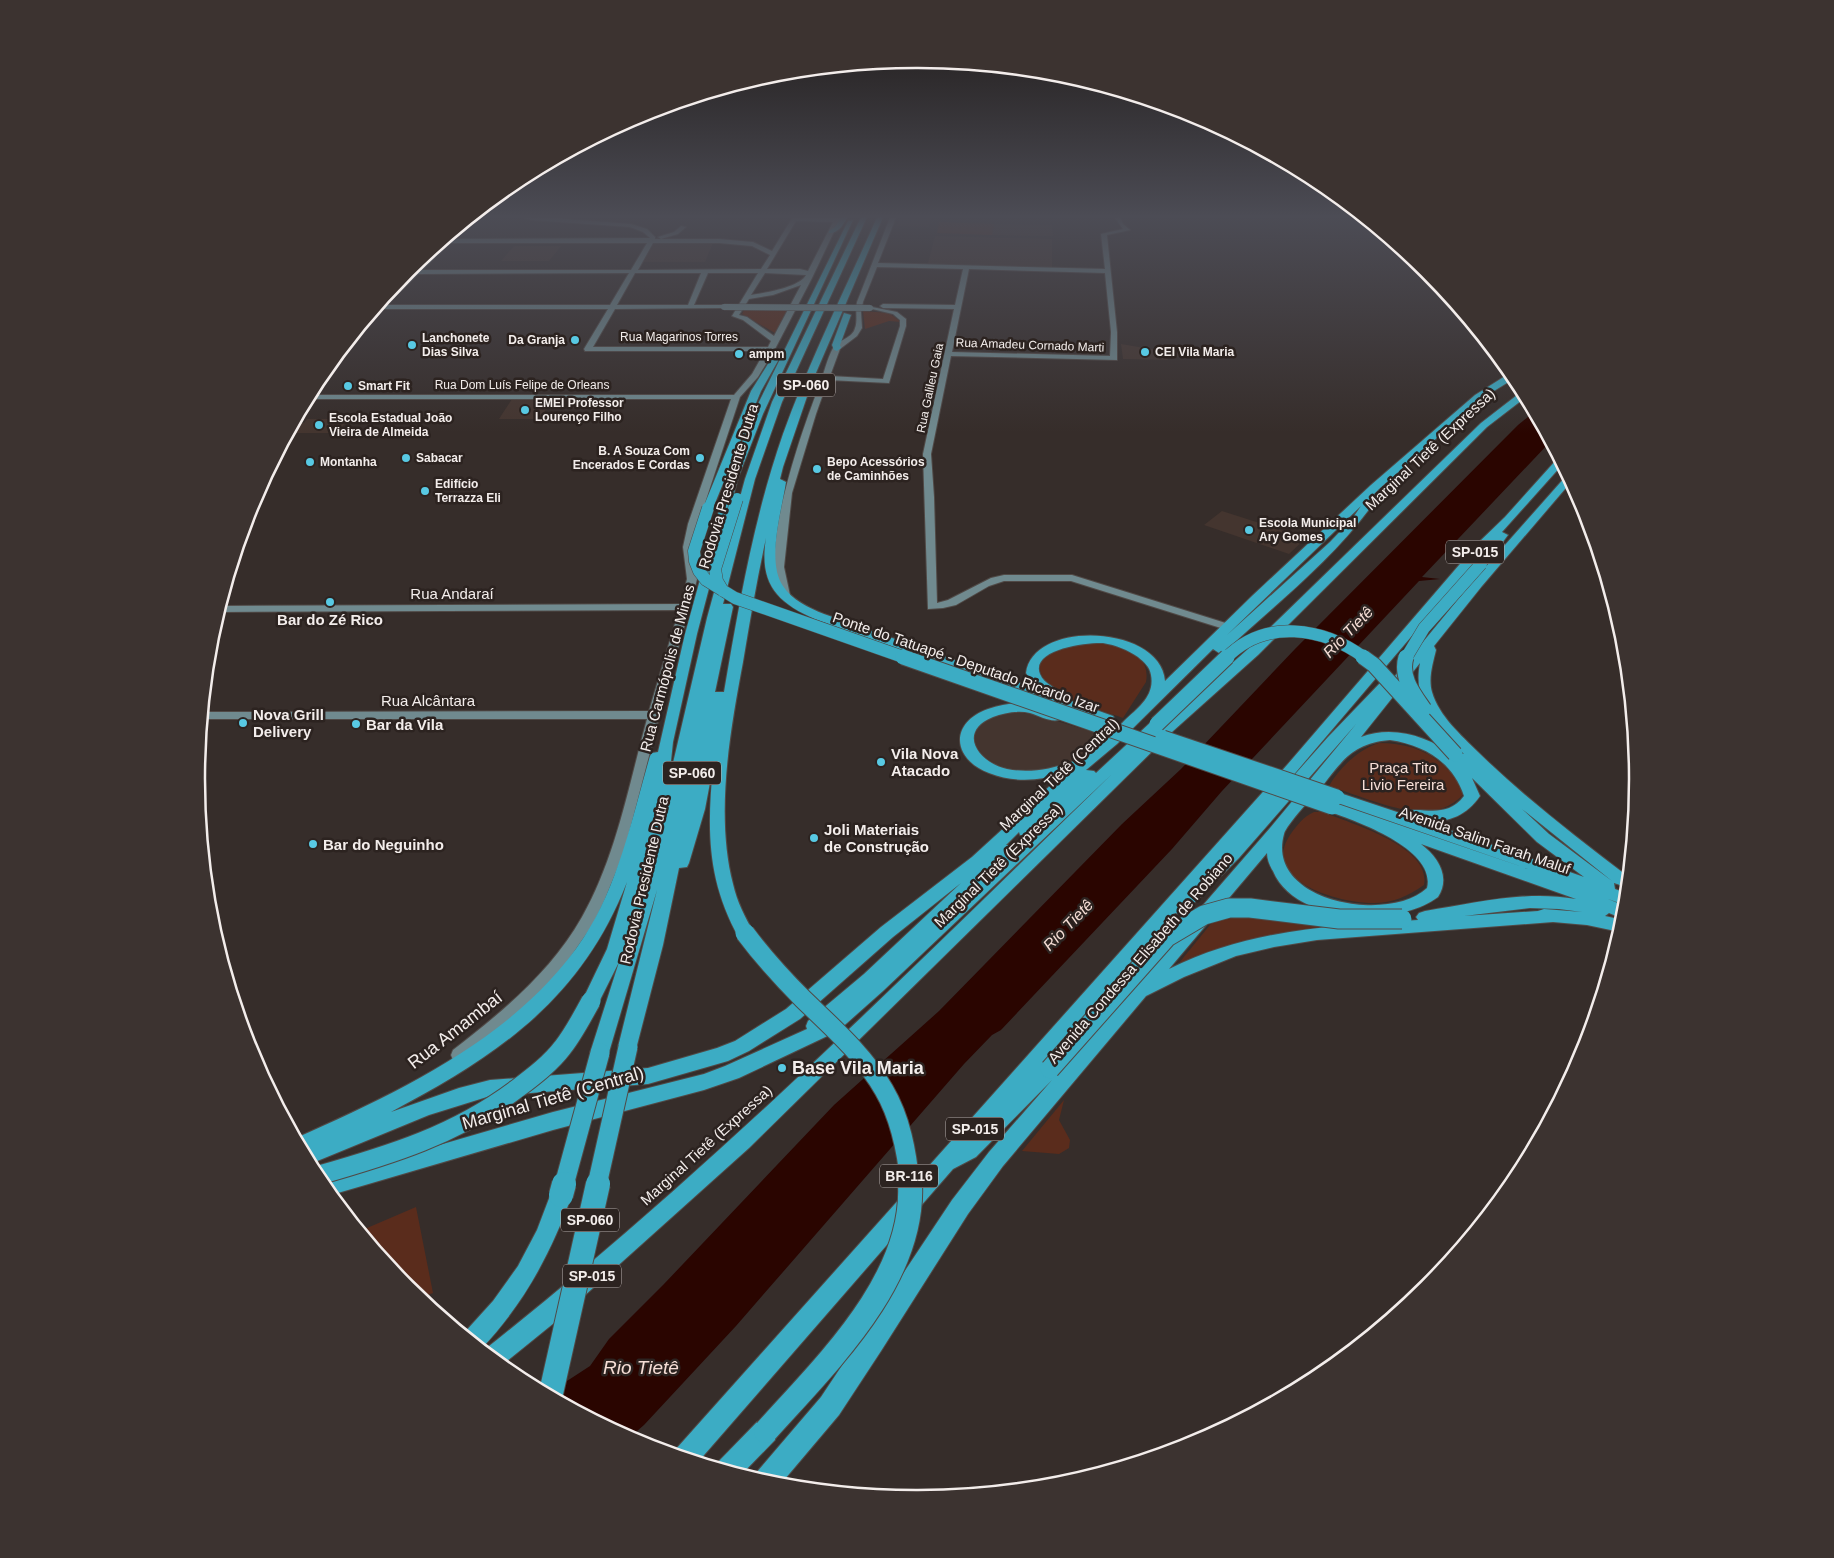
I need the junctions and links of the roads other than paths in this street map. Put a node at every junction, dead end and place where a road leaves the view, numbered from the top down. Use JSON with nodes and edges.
{"nodes":[{"id":1,"x":624,"y":288,"type":"edge"},
{"id":2,"x":698,"y":288,"type":"edge"},
{"id":3,"x":753,"y":288,"type":"edge"},
{"id":4,"x":790,"y":288,"type":"edge"},
{"id":5,"x":804,"y":288,"type":"edge"},
{"id":6,"x":818,"y":288,"type":"edge"},
{"id":7,"x":831,"y":288,"type":"edge"},
{"id":8,"x":837,"y":288,"type":"edge"},
{"id":9,"x":849,"y":288,"type":"edge"},
{"id":10,"x":855,"y":288,"type":"edge"},
{"id":11,"x":865,"y":288,"type":"edge"},
{"id":12,"x":962,"y":288,"type":"edge"},
{"id":13,"x":1109,"y":288,"type":"edge"},
{"id":14,"x":695,"y":296,"type":"junction"},
{"id":15,"x":747,"y":297,"type":"junction"},
{"id":16,"x":724,"y":306,"type":"junction"},
{"id":17,"x":385,"y":307,"type":"edge"},
{"id":18,"x":612,"y":307,"type":"junction"},
{"id":19,"x":690,"y":307,"type":"junction"},
{"id":20,"x":872,"y":307,"type":"junction"},
{"id":21,"x":958,"y":307,"type":"junction"},
{"id":22,"x":806,"y":312,"type":"junction"},
{"id":23,"x":956,"y":320,"type":"junction"},
{"id":24,"x":775,"y":340,"type":"junction"},
{"id":25,"x":837,"y":348,"type":"junction"},
{"id":26,"x":771,"y":349,"type":"junction"},
{"id":27,"x":949,"y":354,"type":"junction"},
{"id":28,"x":826,"y":378,"type":"junction"},
{"id":29,"x":1506,"y":380,"type":"edge"},
{"id":30,"x":748,"y":383,"type":"junction"},
{"id":31,"x":317,"y":397,"type":"edge"},
{"id":32,"x":736,"y":397,"type":"junction"},
{"id":33,"x":1518,"y":399,"type":"edge"},
{"id":34,"x":764,"y":439,"type":"junction"},
{"id":35,"x":780,"y":460,"type":"junction"},
{"id":36,"x":1556,"y":466,"type":"edge"},
{"id":37,"x":723,"y":469,"type":"junction"},
{"id":38,"x":1564,"y":484,"type":"edge"},
{"id":39,"x":1375,"y":486,"type":"junction"},
{"id":40,"x":1414,"y":493,"type":"junction"},
{"id":41,"x":1509,"y":518,"type":"junction"},
{"id":42,"x":1308,"y":567,"type":"junction"},
{"id":43,"x":748,"y":591,"type":"junction"},
{"id":44,"x":724,"y":592,"type":"junction"},
{"id":45,"x":785,"y":595,"type":"junction"},
{"id":46,"x":685,"y":607,"type":"junction"},
{"id":47,"x":227,"y":609,"type":"edge"},
{"id":48,"x":1228,"y":627,"type":"junction"},
{"id":49,"x":1428,"y":646,"type":"junction"},
{"id":50,"x":1395,"y":648,"type":"junction"},
{"id":51,"x":1414,"y":663,"type":"junction"},
{"id":52,"x":1151,"y":702,"type":"junction"},
{"id":53,"x":654,"y":715,"type":"junction"},
{"id":54,"x":209,"y":716,"type":"edge"},
{"id":55,"x":1101,"y":720,"type":"junction"},
{"id":56,"x":1343,"y":727,"type":"junction"},
{"id":57,"x":666,"y":742,"type":"junction"},
{"id":58,"x":1342,"y":753,"type":"junction"},
{"id":59,"x":1455,"y":754,"type":"junction"},
{"id":60,"x":1088,"y":760,"type":"junction"},
{"id":61,"x":1335,"y":802,"type":"joint"},
{"id":62,"x":1372,"y":814,"type":"junction"},
{"id":63,"x":1276,"y":832,"type":"junction"},
{"id":64,"x":1005,"y":850,"type":"junction"},
{"id":65,"x":1619,"y":890,"type":"edge"},
{"id":66,"x":1619,"y":891,"type":"edge"},
{"id":67,"x":1619,"y":894,"type":"edge"},
{"id":68,"x":1552,"y":916,"type":"junction"},
{"id":69,"x":1409,"y":918,"type":"junction"},
{"id":70,"x":1614,"y":921,"type":"edge"},
{"id":71,"x":1614,"y":922,"type":"edge"},
{"id":72,"x":1148,"y":931,"type":"junction"},
{"id":73,"x":654,"y":945,"type":"junction"},
{"id":74,"x":849,"y":964,"type":"junction"},
{"id":75,"x":543,"y":980,"type":"joint"},
{"id":76,"x":1138,"y":992,"type":"junction"},
{"id":77,"x":839,"y":1013,"type":"junction"},
{"id":78,"x":386,"y":1106,"type":"junction"},
{"id":79,"x":306,"y":1144,"type":"edge"},
{"id":80,"x":312,"y":1153,"type":"edge"},
{"id":81,"x":945,"y":1162,"type":"junction"},
{"id":82,"x":325,"y":1173,"type":"edge"},
{"id":83,"x":333,"y":1185,"type":"edge"},
{"id":84,"x":476,"y":1336,"type":"edge"},
{"id":85,"x":498,"y":1353,"type":"edge"},
{"id":86,"x":552,"y":1389,"type":"edge"},
{"id":87,"x":689,"y":1453,"type":"edge"},
{"id":88,"x":731,"y":1466,"type":"edge"},
{"id":89,"x":771,"y":1475,"type":"edge"}],
"edges":[{"from":1,"to":18,"type":"main road"},
{"from":2,"to":14,"type":"main road"},
{"from":3,"to":15,"type":"main road"},
{"from":4,"to":15,"type":"main road"},
{"from":5,"to":24,"type":"main road","name":"Rua Carmópolis de Minas"},
{"from":6,"to":22,"type":"highway","name":"Rodovia Presidente Dutra","number":"SP-060"},
{"from":7,"to":34,"type":"highway","name":"Rodovia Presidente Dutra","number":"SP-060"},
{"from":8,"to":73,"type":"highway","name":"Rodovia Presidente Dutra","number":"SP-060"},
{"from":9,"to":35,"type":"highway","number":"SP-060"},
{"from":10,"to":25,"type":"highway"},
{"from":11,"to":25,"type":"main road"},
{"from":12,"to":21,"type":"main road","name":"Rua Galileu Gaia"},
{"from":13,"to":27,"type":"main road","name":"Rua Amadeu Cornado Marti"},
{"from":14,"to":16,"type":"main road"},
{"from":14,"to":19,"type":"main road"},
{"from":15,"to":24,"type":"main road"},
{"from":16,"to":19,"type":"main road"},
{"from":16,"to":20,"type":"main road","bridge":true},
{"from":17,"to":18,"type":"main road"},
{"from":18,"to":19,"type":"main road"},
{"from":18,"to":26,"type":"main road","name":"Rua Magarinos Torres"},
{"from":20,"to":21,"type":"main road"},
{"from":20,"to":23,"type":"main road"},
{"from":20,"to":28,"type":"main road"},
{"from":21,"to":23,"type":"main road","name":"Rua Galileu Gaia"},
{"from":22,"to":37,"type":"highway"},
{"from":22,"to":57,"type":"highway","name":"Rodovia Presidente Dutra","number":"SP-060"},
{"from":23,"to":27,"type":"main road","name":"Rua Galileu Gaia"},
{"from":24,"to":26,"type":"main road","name":"Rua Carmópolis de Minas"},
{"from":25,"to":28,"type":"main road"},
{"from":26,"to":30,"type":"main road","name":"Rua Carmópolis de Minas"},
{"from":27,"to":48,"type":"main road","name":"Rua Galileu Gaia"},
{"from":28,"to":45,"type":"main road"},
{"from":29,"to":39,"type":"highway"},
{"from":30,"to":32,"type":"main road","name":"Rua Carmópolis de Minas"},
{"from":30,"to":37,"type":"highway"},
{"from":31,"to":32,"type":"main road","name":"Rua Dom Luís Felipe de Orleans"},
{"from":32,"to":46,"type":"main road","name":"Rua Carmópolis de Minas"},
{"from":33,"to":40,"type":"highway","name":"Marginal Tietê (Expressa)","number":"SP-015"},
{"from":34,"to":44,"type":"highway","bridge":true},
{"from":34,"to":84,"type":"highway","name":"Rodovia Presidente Dutra","number":"SP-060","bridge":true},
{"from":35,"to":43,"type":"highway","number":"SP-060"},
{"from":35,"to":45,"type":"highway"},
{"from":36,"to":41,"type":"highway","number":"SP-015"},
{"from":37,"to":44,"type":"highway","name":"Ponte do Tatuapé - Deputado Ricardo Izar","bridge":true},
{"from":38,"to":49,"type":"highway","name":"Avenida Condessa Elisabeth de Robiano"},
{"from":39,"to":42,"type":"highway"},
{"from":39,"to":48,"type":"highway"},
{"from":40,"to":42,"type":"highway"},
{"from":40,"to":85,"type":"highway","name":"Marginal Tietê (Expressa)","number":"SP-015"},
{"from":41,"to":50,"type":"highway","number":"SP-015"},
{"from":41,"to":59,"type":"highway","bridge":true},
{"from":42,"to":64,"type":"highway","name":"Marginal Tietê (Central)"},
{"from":43,"to":73,"type":"highway"},
{"from":43,"to":88,"type":"highway","number":"BR-116","bridge":true},
{"from":44,"to":55,"type":"highway","name":"Ponte do Tatuapé - Deputado Ricardo Izar","bridge":true},
{"from":45,"to":55,"type":"highway","name":"Ponte do Tatuapé - Deputado Ricardo Izar"},
{"from":46,"to":47,"type":"main road","name":"Rua Andaraí"},
{"from":46,"to":53,"type":"main road","name":"Rua Carmópolis de Minas"},
{"from":48,"to":52,"type":"highway"},
{"from":49,"to":51,"type":"highway","name":"Avenida Condessa Elisabeth de Robiano"},
{"from":49,"to":65,"type":"highway"},
{"from":50,"to":56,"type":"highway","number":"SP-015"},
{"from":50,"to":72,"type":"highway","number":"SP-015"},
{"from":51,"to":56,"type":"highway"},
{"from":51,"to":58,"type":"highway","name":"Avenida Condessa Elisabeth de Robiano"},
{"from":52,"to":55,"type":"highway"},
{"from":52,"to":60,"type":"highway"},
{"from":53,"to":54,"type":"main road","name":"Rua Alcântara"},
{"from":53,"to":75,"type":"main road","name":"Rua Carmópolis de Minas"},
{"from":55,"to":60,"type":"highway"},
{"from":55,"to":61,"type":"highway","name":"Ponte do Tatuapé - Deputado Ricardo Izar","bridge":true},
{"from":56,"to":72,"type":"highway","number":"SP-015"},
{"from":57,"to":78,"type":"highway"},
{"from":57,"to":82,"type":"highway","bridge":true},
{"from":58,"to":62,"type":"highway"},
{"from":58,"to":63,"type":"highway","name":"Avenida Condessa Elisabeth de Robiano"},
{"from":59,"to":66,"type":"highway"},
{"from":59,"to":77,"type":"highway","name":"Marginal Tietê (Central)","bridge":true},
{"from":60,"to":74,"type":"highway"},
{"from":61,"to":62,"type":"highway","name":"Avenida Salim Farah Maluf"},
{"from":62,"to":63,"type":"highway"},
{"from":62,"to":67,"type":"highway","name":"Avenida Salim Farah Maluf"},
{"from":63,"to":76,"type":"highway","name":"Avenida Condessa Elisabeth de Robiano"},
{"from":64,"to":74,"type":"highway"},
{"from":64,"to":77,"type":"highway","name":"Marginal Tietê (Central)"},
{"from":68,"to":69,"type":"highway"},
{"from":68,"to":71,"type":"highway"},
{"from":68,"to":76,"type":"highway"},
{"from":69,"to":70,"type":"highway"},
{"from":69,"to":81,"type":"highway","bridge":true},
{"from":72,"to":81,"type":"highway","number":"SP-015"},
{"from":73,"to":86,"type":"highway","name":"Rodovia Presidente Dutra","number":"SP-060","bridge":true},
{"from":74,"to":80,"type":"highway"},
{"from":75,"to":78,"type":"main road","name":"Rua Amambaí"},
{"from":76,"to":89,"type":"highway","name":"Avenida Condessa Elisabeth de Robiano"},
{"from":77,"to":83,"type":"highway","name":"Marginal Tietê (Central)"},
{"from":78,"to":79,"type":"highway"},
{"from":81,"to":87,"type":"highway","number":"SP-015"}]}
